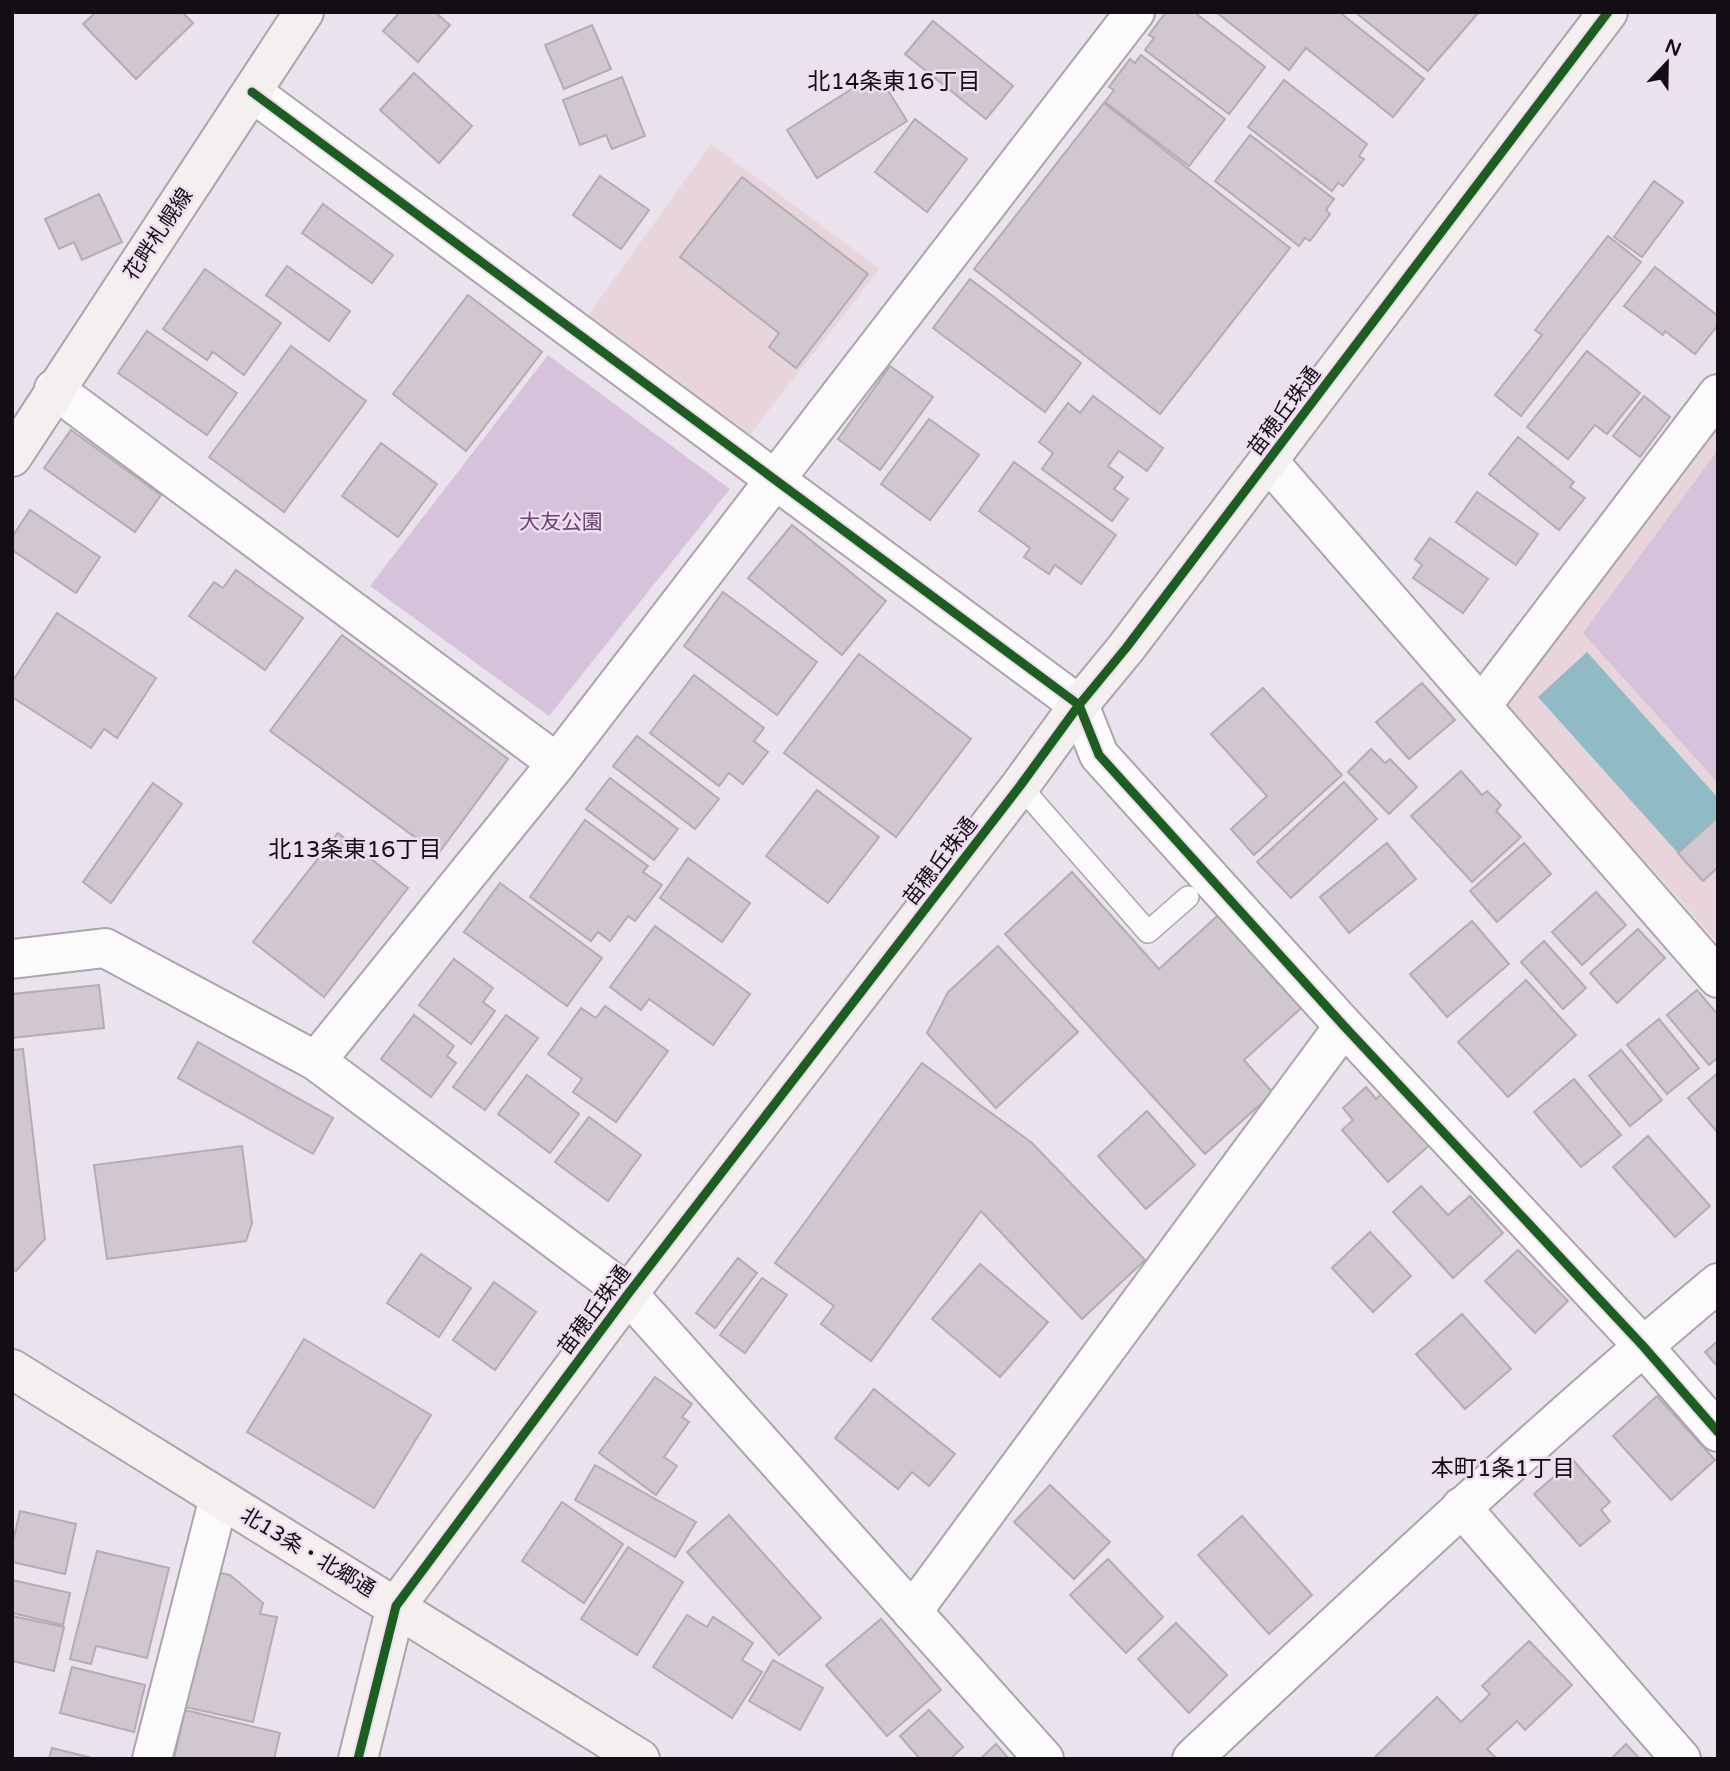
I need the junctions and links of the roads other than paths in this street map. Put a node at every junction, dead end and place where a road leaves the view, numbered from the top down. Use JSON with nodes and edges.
{"nodes":[{"id":1,"x":304,"y":12,"type":"edge"},
{"id":2,"x":1135,"y":12,"type":"edge"},
{"id":3,"x":1608,"y":12,"type":"edge"},
{"id":4,"x":252,"y":92,"type":"junction"},
{"id":5,"x":54,"y":389,"type":"junction"},
{"id":6,"x":1718,"y":394,"type":"edge"},
{"id":7,"x":12,"y":457,"type":"edge"},
{"id":8,"x":1268,"y":461,"type":"junction"},
{"id":9,"x":777,"y":480,"type":"junction"},
{"id":10,"x":1079,"y":705,"type":"junction"},
{"id":11,"x":1482,"y":705,"type":"junction"},
{"id":12,"x":557,"y":763,"type":"junction"},
{"id":13,"x":1020,"y":786,"type":"junction"},
{"id":14,"x":1188,"y":897,"type":"dead end"},
{"id":15,"x":12,"y":959,"type":"edge"},
{"id":16,"x":1718,"y":978,"type":"edge"},
{"id":17,"x":1344,"y":1026,"type":"junction"},
{"id":18,"x":316,"y":1061,"type":"junction"},
{"id":19,"x":1718,"y":1283,"type":"edge"},
{"id":20,"x":628,"y":1294,"type":"junction"},
{"id":21,"x":1643,"y":1346,"type":"junction"},
{"id":22,"x":13,"y":1370,"type":"edge"},
{"id":23,"x":1718,"y":1432,"type":"edge"},
{"id":24,"x":219,"y":1498,"type":"junction"},
{"id":25,"x":1461,"y":1507,"type":"junction"},
{"id":26,"x":396,"y":1606,"type":"junction"},
{"id":27,"x":912,"y":1612,"type":"junction"},
{"id":28,"x":152,"y":1759,"type":"edge"},
{"id":29,"x":358,"y":1759,"type":"edge"},
{"id":30,"x":640,"y":1759,"type":"edge"},
{"id":31,"x":1044,"y":1759,"type":"edge"},
{"id":32,"x":1192,"y":1759,"type":"edge"},
{"id":33,"x":1681,"y":1759,"type":"edge"}],
"edges":[{"from":1,"to":4,"type":"street","name":"花畔札幌線"},
{"from":2,"to":9,"type":"street"},
{"from":3,"to":8,"type":"street","name":"苗穂丘珠通"},
{"from":4,"to":5,"type":"street","name":"花畔札幌線"},
{"from":4,"to":9,"type":"street"},
{"from":5,"to":7,"type":"street","name":"花畔札幌線"},
{"from":5,"to":12,"type":"street"},
{"from":6,"to":11,"type":"street"},
{"from":8,"to":10,"type":"street","name":"苗穂丘珠通"},
{"from":8,"to":11,"type":"street"},
{"from":9,"to":10,"type":"street"},
{"from":9,"to":12,"type":"street"},
{"from":10,"to":13,"type":"street","name":"苗穂丘珠通"},
{"from":10,"to":17,"type":"street"},
{"from":11,"to":16,"type":"street"},
{"from":12,"to":18,"type":"street"},
{"from":13,"to":14,"type":"lane"},
{"from":13,"to":20,"type":"street","name":"苗穂丘珠通"},
{"from":15,"to":18,"type":"street"},
{"from":17,"to":21,"type":"street"},
{"from":17,"to":27,"type":"street"},
{"from":18,"to":20,"type":"street"},
{"from":19,"to":21,"type":"street"},
{"from":20,"to":26,"type":"street","name":"苗穂丘珠通"},
{"from":20,"to":27,"type":"street"},
{"from":21,"to":23,"type":"street"},
{"from":21,"to":25,"type":"street"},
{"from":22,"to":24,"type":"street","name":"北13条・北郷通"},
{"from":24,"to":26,"type":"street","name":"北13条・北郷通"},
{"from":24,"to":28,"type":"street"},
{"from":25,"to":32,"type":"street"},
{"from":25,"to":33,"type":"street"},
{"from":26,"to":29,"type":"street","name":"苗穂丘珠通"},
{"from":26,"to":30,"type":"street","name":"北13条・北郷通"},
{"from":27,"to":31,"type":"street"}]}
